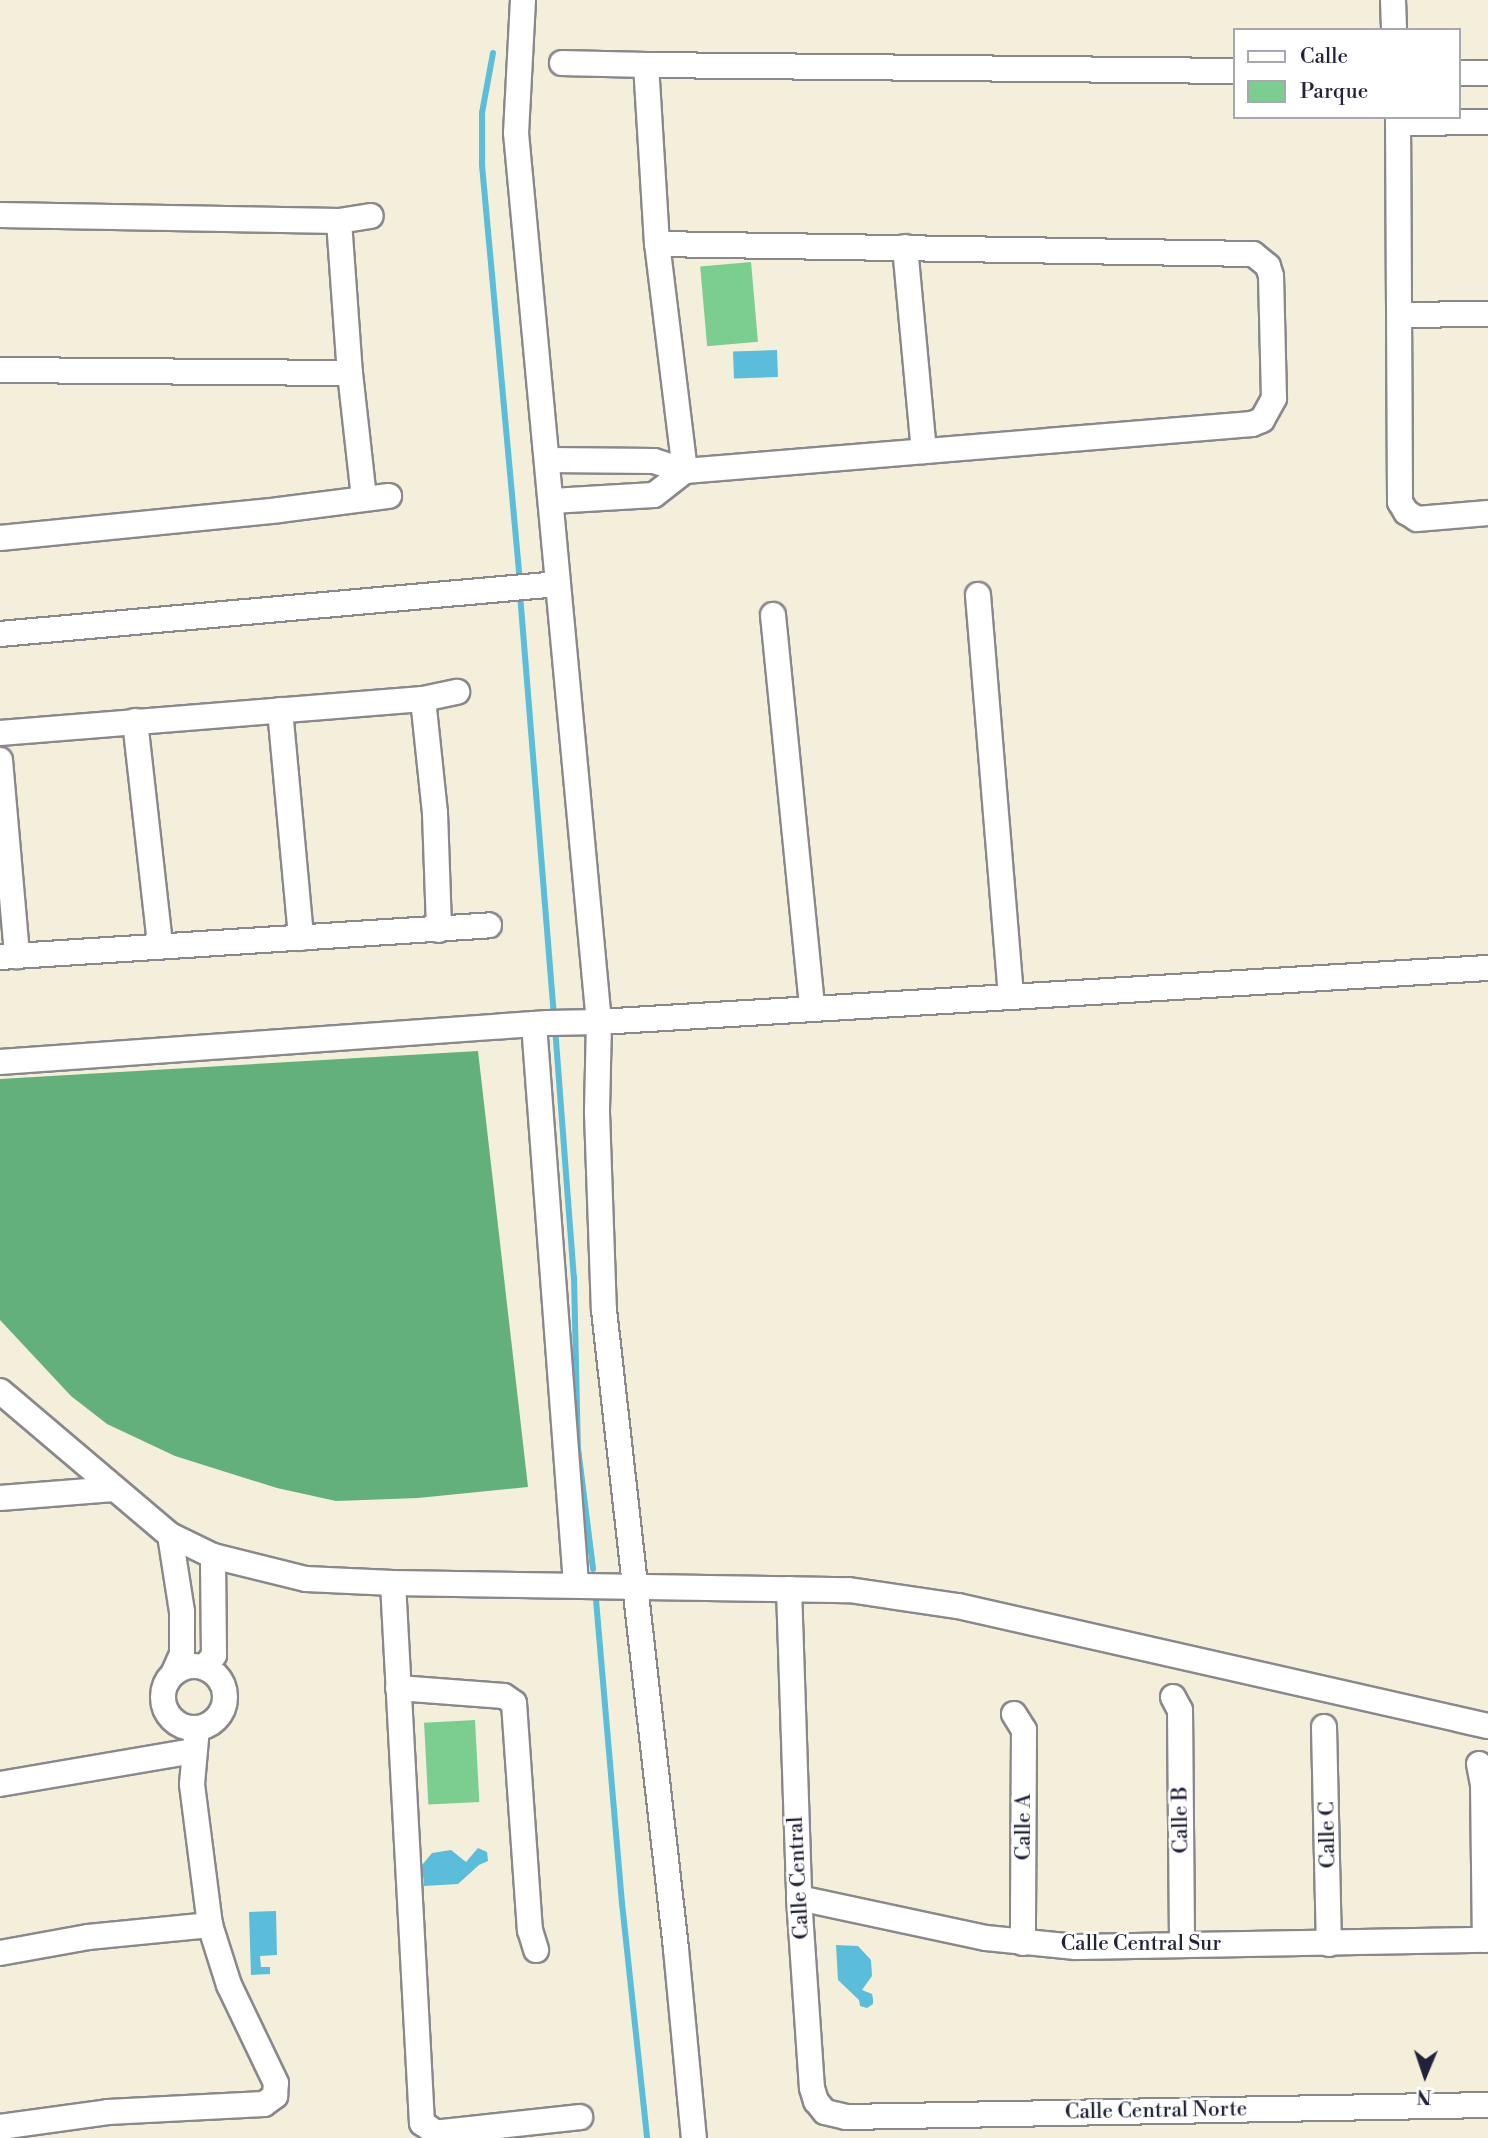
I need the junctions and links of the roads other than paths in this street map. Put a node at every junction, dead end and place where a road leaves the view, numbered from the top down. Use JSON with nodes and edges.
{"nodes":[{"id":1,"x":523,"y":0,"type":"edge"},
{"id":2,"x":1393,"y":0,"type":"edge"},
{"id":3,"x":1394,"y":28,"type":"edge"},
{"id":4,"x":562,"y":63,"type":"dead end"},
{"id":5,"x":646,"y":65,"type":"junction"},
{"id":6,"x":1232,"y":71,"type":"edge"},
{"id":7,"x":1460,"y":73,"type":"edge"},
{"id":8,"x":1488,"y":73,"type":"edge"},
{"id":9,"x":1398,"y":120,"type":"edge"},
{"id":10,"x":1488,"y":122,"type":"edge"},
{"id":11,"x":0,"y":215,"type":"edge"},
{"id":12,"x":371,"y":216,"type":"dead end"},
{"id":13,"x":340,"y":221,"type":"junction"},
{"id":14,"x":657,"y":244,"type":"junction"},
{"id":15,"x":905,"y":247,"type":"junction"},
{"id":16,"x":1488,"y":314,"type":"edge"},
{"id":17,"x":1400,"y":315,"type":"junction"},
{"id":18,"x":0,"y":370,"type":"edge"},
{"id":19,"x":350,"y":373,"type":"junction"},
{"id":20,"x":924,"y":452,"type":"junction"},
{"id":21,"x":548,"y":460,"type":"junction"},
{"id":22,"x":685,"y":471,"type":"junction"},
{"id":23,"x":389,"y":496,"type":"dead end"},
{"id":24,"x":364,"y":498,"type":"junction"},
{"id":25,"x":552,"y":501,"type":"junction"},
{"id":26,"x":1488,"y":513,"type":"edge"},
{"id":27,"x":0,"y":538,"type":"edge"},
{"id":28,"x":547,"y":586,"type":"junction"},
{"id":29,"x":978,"y":595,"type":"dead end"},
{"id":30,"x":772,"y":615,"type":"dead end"},
{"id":31,"x":0,"y":634,"type":"edge"},
{"id":32,"x":457,"y":692,"type":"dead end"},
{"id":33,"x":423,"y":699,"type":"junction"},
{"id":34,"x":280,"y":710,"type":"junction"},
{"id":35,"x":135,"y":721,"type":"junction"},
{"id":36,"x":0,"y":733,"type":"edge"},
{"id":37,"x":0,"y":760,"type":"edge"},
{"id":38,"x":489,"y":925,"type":"dead end"},
{"id":39,"x":439,"y":930,"type":"junction"},
{"id":40,"x":301,"y":938,"type":"junction"},
{"id":41,"x":160,"y":945,"type":"junction"},
{"id":42,"x":8,"y":956,"type":"edge"},
{"id":43,"x":1488,"y":968,"type":"edge"},
{"id":44,"x":1011,"y":996,"type":"junction"},
{"id":45,"x":812,"y":1008,"type":"junction"},
{"id":46,"x":599,"y":1022,"type":"junction"},
{"id":47,"x":551,"y":1023,"type":"junction"},
{"id":48,"x":0,"y":1062,"type":"edge"},
{"id":49,"x":0,"y":1391,"type":"edge"},
{"id":50,"x":114,"y":1489,"type":"junction"},
{"id":51,"x":0,"y":1498,"type":"edge"},
{"id":52,"x":170,"y":1535,"type":"junction"},
{"id":53,"x":213,"y":1556,"type":"junction"},
{"id":54,"x":393,"y":1583,"type":"junction"},
{"id":55,"x":576,"y":1584,"type":"junction"},
{"id":56,"x":635,"y":1585,"type":"junction"},
{"id":57,"x":789,"y":1590,"type":"junction"},
{"id":58,"x":213,"y":1611,"type":"junction"},
{"id":59,"x":182,"y":1612,"type":"junction"},
{"id":60,"x":205,"y":1667,"type":"junction"},
{"id":61,"x":174,"y":1672,"type":"junction"},
{"id":62,"x":398,"y":1688,"type":"junction"},
{"id":63,"x":1173,"y":1698,"type":"dead end"},
{"id":64,"x":1014,"y":1714,"type":"dead end"},
{"id":65,"x":1324,"y":1727,"type":"dead end"},
{"id":66,"x":1488,"y":1727,"type":"edge"},
{"id":67,"x":196,"y":1740,"type":"junction"},
{"id":68,"x":1479,"y":1764,"type":"dead end"},
{"id":69,"x":0,"y":1783,"type":"edge"},
{"id":70,"x":799,"y":1898,"type":"junction"},
{"id":71,"x":210,"y":1925,"type":"junction"},
{"id":72,"x":1487,"y":1940,"type":"edge"},
{"id":73,"x":1023,"y":1943,"type":"junction"},
{"id":74,"x":1182,"y":1944,"type":"junction"},
{"id":75,"x":1329,"y":1944,"type":"junction"},
{"id":76,"x":536,"y":1950,"type":"dead end"},
{"id":77,"x":0,"y":1953,"type":"edge"},
{"id":78,"x":1488,"y":2105,"type":"edge"},
{"id":79,"x":825,"y":2112,"type":"joint"},
{"id":80,"x":580,"y":2117,"type":"dead end"},
{"id":81,"x":0,"y":2127,"type":"edge"},
{"id":82,"x":694,"y":2138,"type":"edge"}],
"edges":[{"from":1,"to":21,"type":"street"},
{"from":2,"to":3,"type":"street"},
{"from":4,"to":5,"type":"street"},
{"from":5,"to":6,"type":"street"},
{"from":5,"to":14,"type":"street"},
{"from":7,"to":8,"type":"street"},
{"from":9,"to":10,"type":"street"},
{"from":9,"to":17,"type":"street"},
{"from":11,"to":13,"type":"street"},
{"from":12,"to":13,"type":"street"},
{"from":13,"to":19,"type":"street"},
{"from":14,"to":15,"type":"street"},
{"from":14,"to":22,"type":"street"},
{"from":15,"to":20,"type":"street"},
{"from":15,"to":20,"type":"street"},
{"from":16,"to":17,"type":"street"},
{"from":17,"to":26,"type":"street"},
{"from":18,"to":19,"type":"street"},
{"from":19,"to":24,"type":"street"},
{"from":20,"to":22,"type":"street"},
{"from":21,"to":22,"type":"street"},
{"from":21,"to":25,"type":"street"},
{"from":22,"to":25,"type":"street"},
{"from":23,"to":24,"type":"street"},
{"from":24,"to":27,"type":"street"},
{"from":25,"to":28,"type":"street"},
{"from":28,"to":31,"type":"street"},
{"from":28,"to":46,"type":"street"},
{"from":29,"to":44,"type":"street"},
{"from":30,"to":45,"type":"street"},
{"from":32,"to":33,"type":"street"},
{"from":33,"to":34,"type":"street"},
{"from":33,"to":39,"type":"street"},
{"from":34,"to":35,"type":"street"},
{"from":34,"to":40,"type":"street"},
{"from":35,"to":36,"type":"street"},
{"from":35,"to":41,"type":"street"},
{"from":37,"to":42,"type":"street"},
{"from":38,"to":39,"type":"street"},
{"from":39,"to":40,"type":"street"},
{"from":40,"to":41,"type":"street"},
{"from":41,"to":42,"type":"street"},
{"from":43,"to":44,"type":"street"},
{"from":44,"to":45,"type":"street"},
{"from":45,"to":46,"type":"street"},
{"from":46,"to":47,"type":"street"},
{"from":46,"to":56,"type":"street"},
{"from":47,"to":48,"type":"street"},
{"from":47,"to":55,"type":"street"},
{"from":49,"to":50,"type":"street"},
{"from":50,"to":51,"type":"street"},
{"from":50,"to":52,"type":"street"},
{"from":52,"to":53,"type":"street"},
{"from":52,"to":59,"type":"street"},
{"from":53,"to":54,"type":"street"},
{"from":53,"to":58,"type":"street"},
{"from":54,"to":55,"type":"street"},
{"from":54,"to":62,"type":"street"},
{"from":55,"to":56,"type":"street"},
{"from":56,"to":57,"type":"street"},
{"from":56,"to":82,"type":"street"},
{"from":57,"to":66,"type":"street"},
{"from":57,"to":70,"type":"street","name":"Calle Central"},
{"from":58,"to":59,"type":"street"},
{"from":58,"to":60,"type":"street"},
{"from":59,"to":61,"type":"street"},
{"from":60,"to":61,"type":"street"},
{"from":60,"to":67,"type":"street"},
{"from":61,"to":67,"type":"street"},
{"from":62,"to":76,"type":"street"},
{"from":62,"to":80,"type":"street"},
{"from":63,"to":74,"type":"street","name":"Calle B"},
{"from":64,"to":73,"type":"street","name":"Calle A"},
{"from":65,"to":75,"type":"street","name":"Calle C"},
{"from":67,"to":69,"type":"street"},
{"from":67,"to":71,"type":"street"},
{"from":68,"to":72,"type":"street"},
{"from":70,"to":73,"type":"street","name":"Calle Central Sur"},
{"from":70,"to":79,"type":"street","name":"Calle Central"},
{"from":71,"to":77,"type":"street"},
{"from":71,"to":81,"type":"street"},
{"from":72,"to":75,"type":"street","name":"Calle Central Sur"},
{"from":73,"to":74,"type":"street","name":"Calle Central Sur"},
{"from":74,"to":75,"type":"street","name":"Calle Central Sur"},
{"from":78,"to":79,"type":"street","name":"Calle Central Norte"}]}
